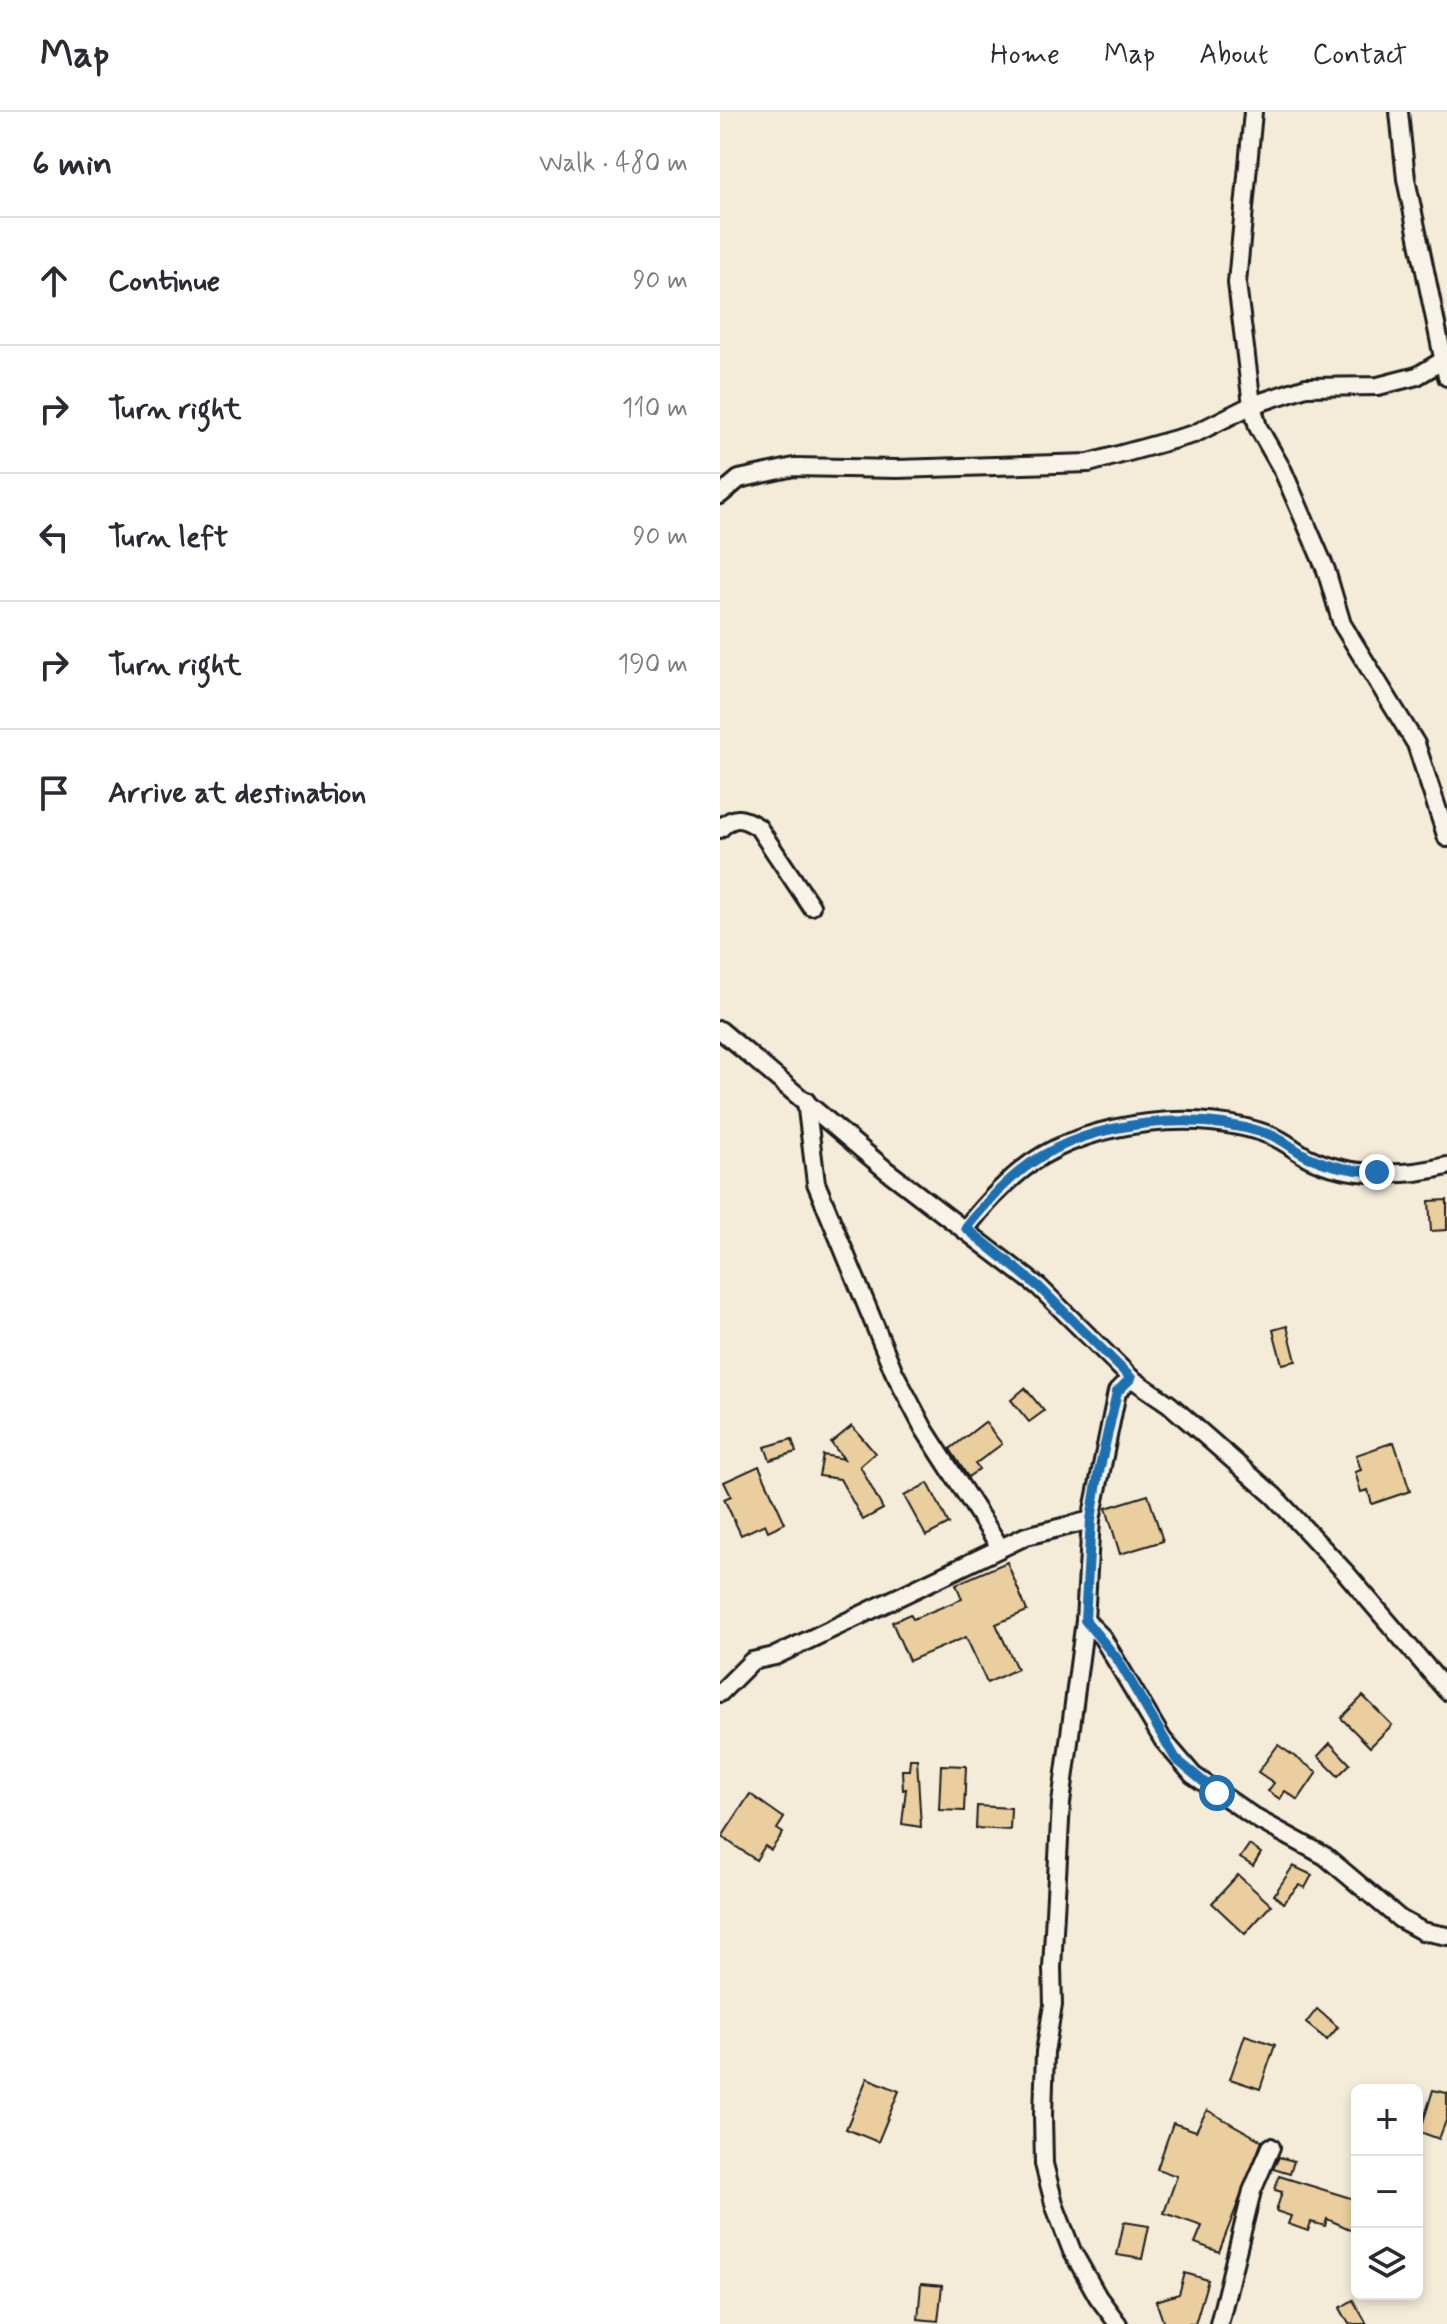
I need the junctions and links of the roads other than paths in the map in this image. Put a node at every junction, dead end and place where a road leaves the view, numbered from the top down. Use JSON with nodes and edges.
{"nodes":[{"id":1,"x":1253,"y":112,"type":"edge"},
{"id":2,"x":1399,"y":112,"type":"edge"},
{"id":3,"x":1446,"y":358,"type":"edge"},
{"id":4,"x":1447,"y":377,"type":"edge"},
{"id":5,"x":1252,"y":405,"type":"junction"},
{"id":6,"x":720,"y":495,"type":"edge"},
{"id":7,"x":720,"y":829,"type":"edge"},
{"id":8,"x":1447,"y":838,"type":"edge"},
{"id":9,"x":811,"y":906,"type":"dead end"},
{"id":10,"x":720,"y":1030,"type":"edge"},
{"id":11,"x":806,"y":1101,"type":"junction"},
{"id":12,"x":1447,"y":1166,"type":"edge"},
{"id":13,"x":966,"y":1228,"type":"junction"},
{"id":14,"x":1131,"y":1378,"type":"junction"},
{"id":15,"x":1091,"y":1520,"type":"junction"},
{"id":16,"x":1000,"y":1547,"type":"junction"},
{"id":17,"x":1085,"y":1620,"type":"junction"},
{"id":18,"x":1447,"y":1691,"type":"edge"},
{"id":19,"x":720,"y":1693,"type":"edge"},
{"id":20,"x":1447,"y":1936,"type":"edge"},
{"id":21,"x":1271,"y":2147,"type":"dead end"},
{"id":22,"x":1118,"y":2324,"type":"edge"},
{"id":23,"x":1219,"y":2324,"type":"edge"}],
"edges":[{"from":1,"to":5,"type":"street"},
{"from":2,"to":3,"type":"street"},
{"from":3,"to":4,"type":"street"},
{"from":3,"to":5,"type":"street"},
{"from":5,"to":6,"type":"street"},
{"from":5,"to":8,"type":"street"},
{"from":7,"to":9,"type":"street"},
{"from":10,"to":11,"type":"street"},
{"from":11,"to":13,"type":"street"},
{"from":11,"to":16,"type":"street"},
{"from":12,"to":13,"type":"street"},
{"from":13,"to":14,"type":"street"},
{"from":14,"to":15,"type":"street"},
{"from":14,"to":18,"type":"street"},
{"from":15,"to":16,"type":"street"},
{"from":15,"to":17,"type":"street"},
{"from":16,"to":19,"type":"street"},
{"from":17,"to":20,"type":"street"},
{"from":17,"to":22,"type":"street"},
{"from":21,"to":23,"type":"street"}]}
